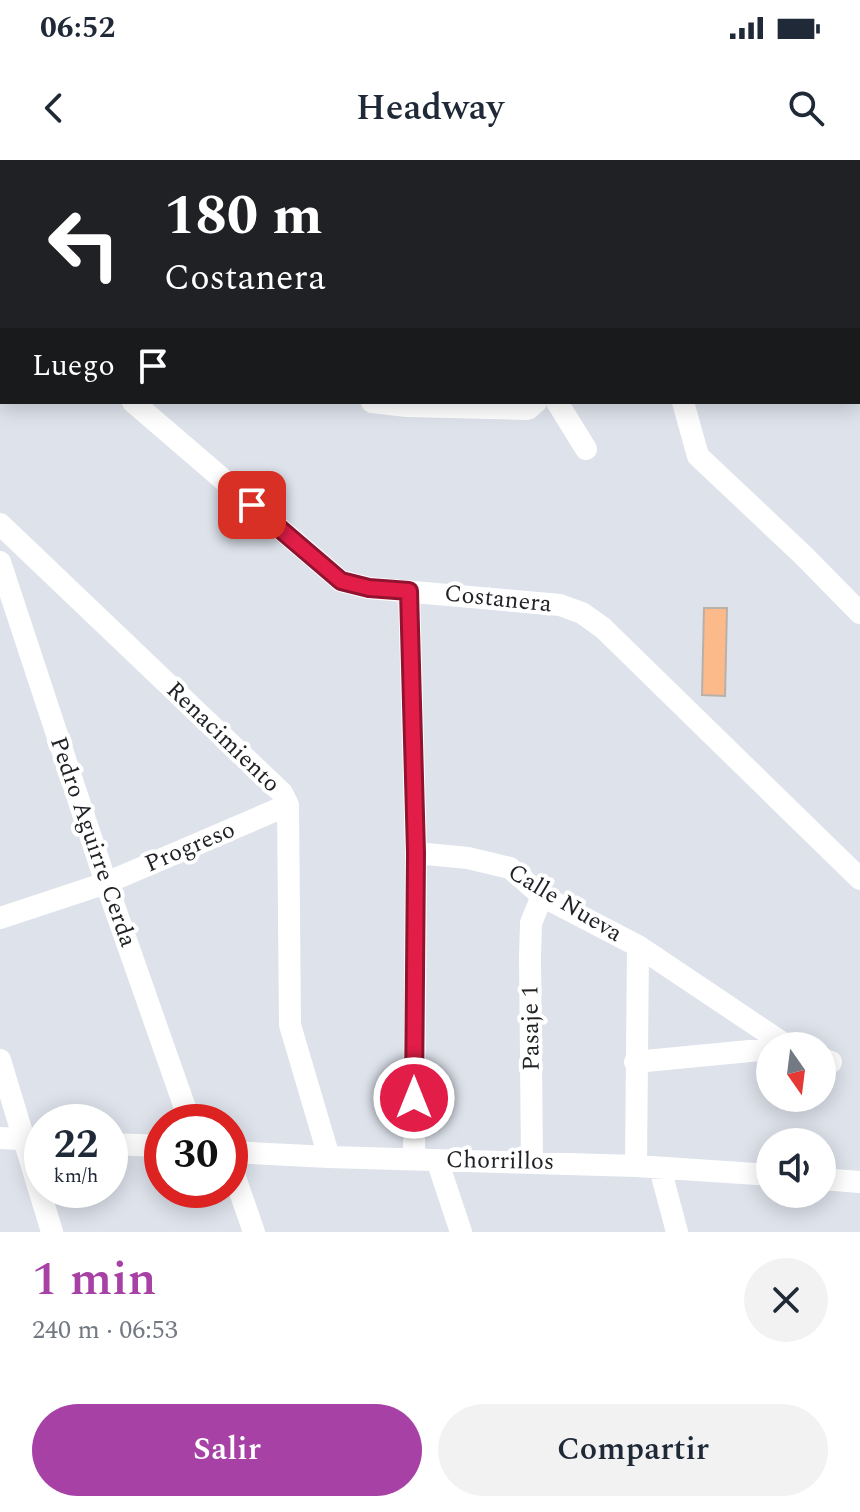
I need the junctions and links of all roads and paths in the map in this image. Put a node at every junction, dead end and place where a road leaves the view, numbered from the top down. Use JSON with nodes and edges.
{"nodes":[{"id":1,"x":390,"y":404,"type":"edge"},
{"id":2,"x":534,"y":404,"type":"edge"},
{"id":3,"x":558,"y":404,"type":"edge"},
{"id":4,"x":684,"y":404,"type":"edge"},
{"id":5,"x":137,"y":406,"type":"edge"},
{"id":6,"x":586,"y":449,"type":"dead end"},
{"id":7,"x":0,"y":524,"type":"edge"},
{"id":8,"x":0,"y":562,"type":"edge"},
{"id":9,"x":409,"y":591,"type":"junction"},
{"id":10,"x":860,"y":613,"type":"edge"},
{"id":11,"x":288,"y":805,"type":"junction"},
{"id":12,"x":416,"y":853,"type":"junction"},
{"id":13,"x":860,"y":879,"type":"edge"},
{"id":14,"x":106,"y":883,"type":"junction"},
{"id":15,"x":542,"y":896,"type":"junction"},
{"id":16,"x":0,"y":918,"type":"edge"},
{"id":17,"x":638,"y":946,"type":"junction"},
{"id":18,"x":766,"y":1032,"type":"edge"},
{"id":19,"x":756,"y":1050,"type":"edge"},
{"id":20,"x":0,"y":1060,"type":"edge"},
{"id":21,"x":635,"y":1062,"type":"junction"},
{"id":22,"x":184,"y":1104,"type":"edge"},
{"id":23,"x":24,"y":1116,"type":"edge"},
{"id":24,"x":0,"y":1138,"type":"edge"},
{"id":25,"x":24,"y":1139,"type":"edge"},
{"id":26,"x":248,"y":1153,"type":"edge"},
{"id":27,"x":329,"y":1157,"type":"junction"},
{"id":28,"x":414,"y":1159,"type":"junction"},
{"id":29,"x":437,"y":1160,"type":"junction"},
{"id":30,"x":532,"y":1162,"type":"junction"},
{"id":31,"x":636,"y":1166,"type":"junction"},
{"id":32,"x":660,"y":1168,"type":"junction"},
{"id":33,"x":756,"y":1174,"type":"edge"},
{"id":34,"x":836,"y":1180,"type":"edge"},
{"id":35,"x":860,"y":1182,"type":"edge"},
{"id":36,"x":47,"y":1208,"type":"edge"},
{"id":37,"x":246,"y":1208,"type":"edge"},
{"id":38,"x":52,"y":1232,"type":"edge"},
{"id":39,"x":254,"y":1232,"type":"edge"},
{"id":40,"x":461,"y":1232,"type":"edge"},
{"id":41,"x":677,"y":1232,"type":"edge"}],
"edges":[{"from":1,"to":2,"type":"street"},
{"from":3,"to":6,"type":"street"},
{"from":4,"to":10,"type":"street"},
{"from":5,"to":9,"type":"street","name":"Costanera"},
{"from":7,"to":11,"type":"street","name":"Renacimiento"},
{"from":8,"to":14,"type":"street","name":"Pedro Aguirre Cerda"},
{"from":9,"to":12,"type":"street"},
{"from":9,"to":13,"type":"street","name":"Costanera"},
{"from":11,"to":14,"type":"street","name":"Progreso"},
{"from":11,"to":27,"type":"street","name":"Renacimiento"},
{"from":12,"to":15,"type":"street","name":"Calle Nueva"},
{"from":12,"to":28,"type":"street"},
{"from":14,"to":16,"type":"street","name":"Progreso"},
{"from":14,"to":22,"type":"street","name":"Pedro Aguirre Cerda"},
{"from":15,"to":17,"type":"street","name":"Calle Nueva"},
{"from":15,"to":30,"type":"street","name":"Pasaje 1"},
{"from":17,"to":18,"type":"street"},
{"from":17,"to":21,"type":"street","name":"Calle Nueva"},
{"from":19,"to":21,"type":"street"},
{"from":20,"to":23,"type":"street"},
{"from":21,"to":31,"type":"street","name":"Calle Nueva"},
{"from":24,"to":25,"type":"street"},
{"from":26,"to":27,"type":"street","name":"Chorrillos"},
{"from":27,"to":28,"type":"street","name":"Chorrillos"},
{"from":28,"to":29,"type":"street","name":"Chorrillos"},
{"from":29,"to":30,"type":"street","name":"Chorrillos"},
{"from":29,"to":40,"type":"street"},
{"from":30,"to":31,"type":"street","name":"Chorrillos"},
{"from":31,"to":32,"type":"street","name":"Chorrillos"},
{"from":32,"to":33,"type":"street","name":"Chorrillos"},
{"from":32,"to":41,"type":"street"},
{"from":34,"to":35,"type":"street"},
{"from":36,"to":38,"type":"street"},
{"from":37,"to":39,"type":"street"}]}
